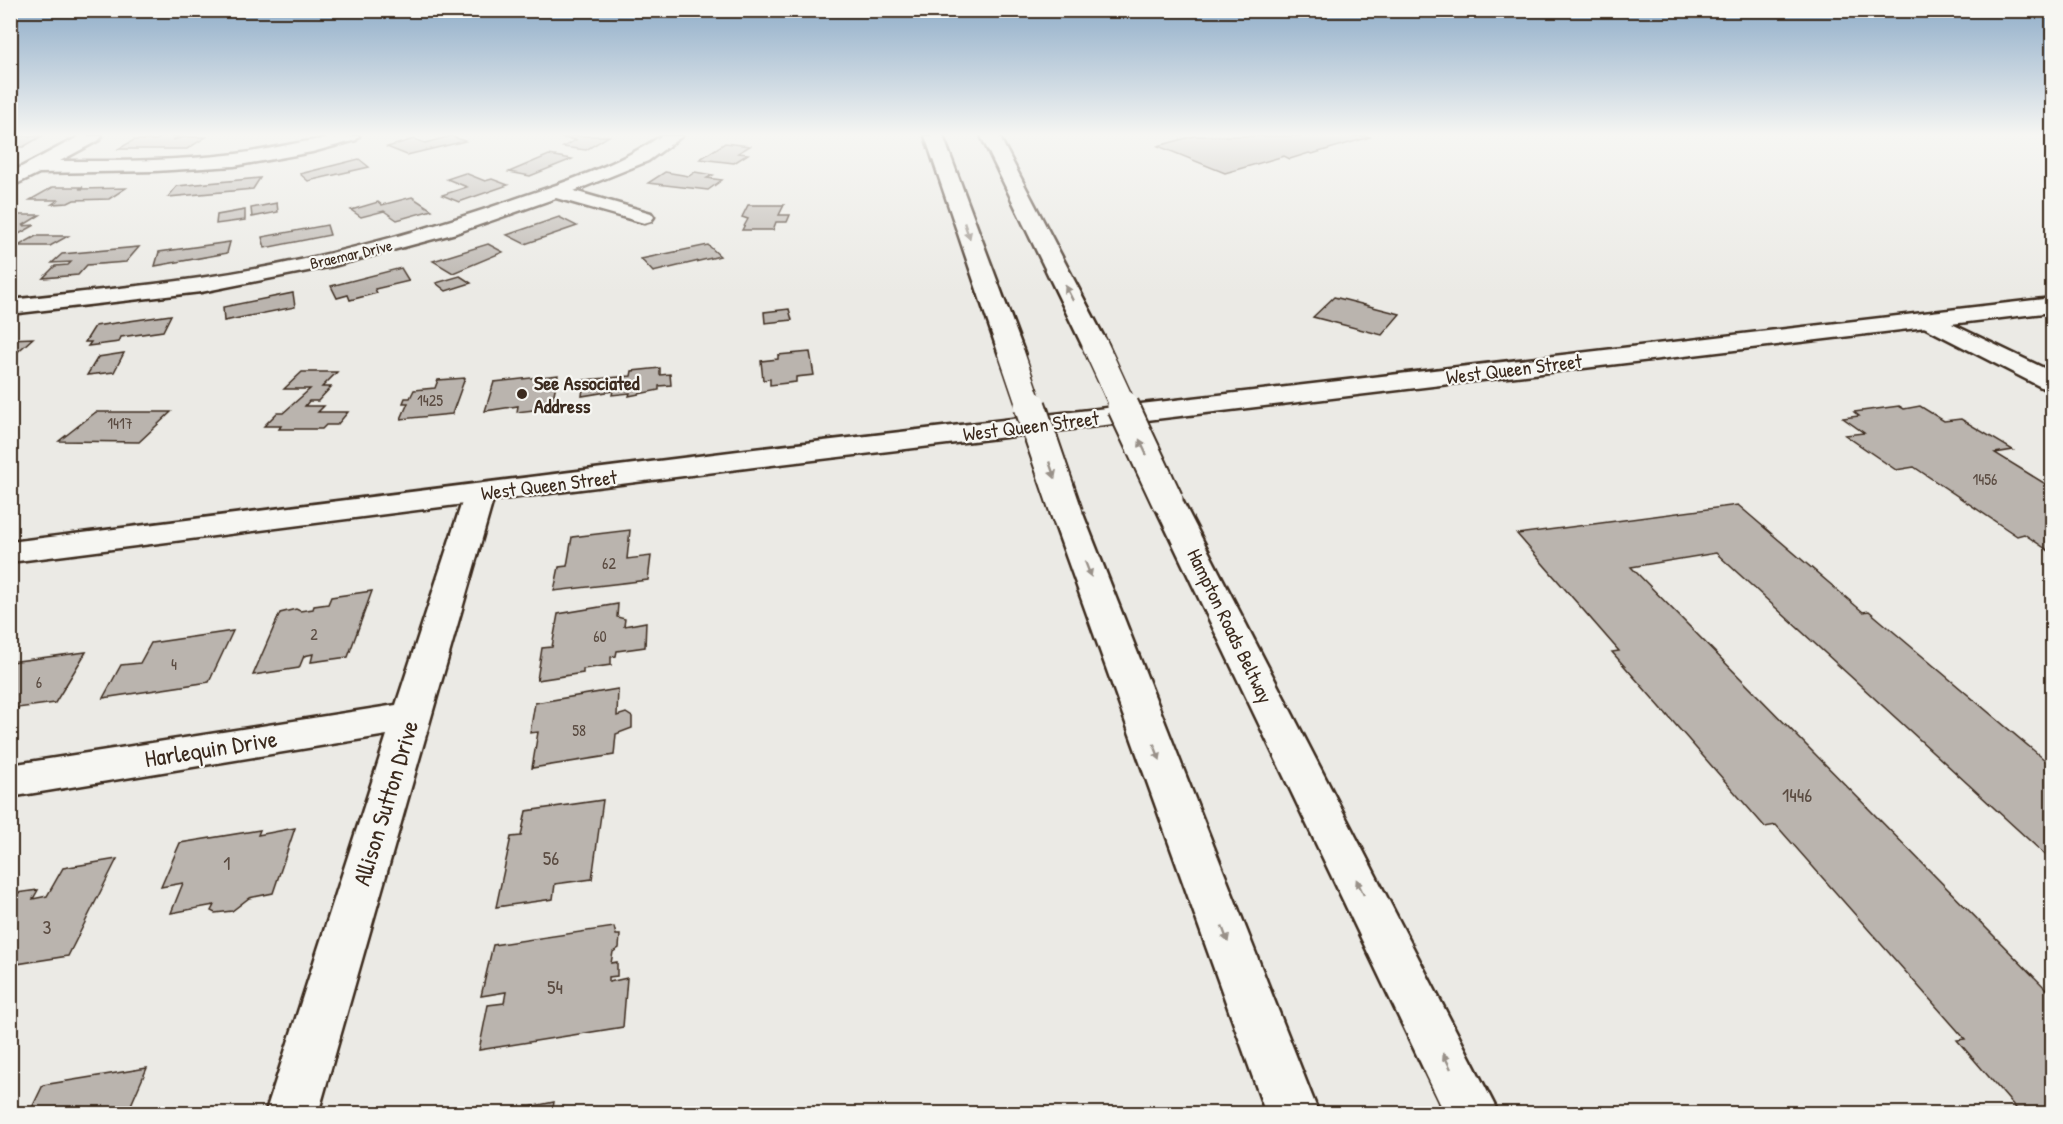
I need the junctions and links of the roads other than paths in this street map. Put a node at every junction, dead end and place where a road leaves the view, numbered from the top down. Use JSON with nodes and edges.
{"nodes":[{"id":1,"x":564,"y":188,"type":"edge"},
{"id":2,"x":953,"y":188,"type":"edge"},
{"id":3,"x":1016,"y":188,"type":"edge"},
{"id":4,"x":555,"y":192,"type":"junction"},
{"id":5,"x":644,"y":217,"type":"dead end"},
{"id":6,"x":2052,"y":305,"type":"edge"},
{"id":7,"x":10,"y":307,"type":"edge"},
{"id":8,"x":1960,"y":316,"type":"junction"},
{"id":9,"x":1929,"y":320,"type":"junction"},
{"id":10,"x":2052,"y":365,"type":"edge"},
{"id":11,"x":2052,"y":382,"type":"edge"},
{"id":12,"x":480,"y":493,"type":"junction"},
{"id":13,"x":10,"y":552,"type":"edge"},
{"id":14,"x":412,"y":717,"type":"junction"},
{"id":15,"x":10,"y":781,"type":"edge"},
{"id":16,"x":291,"y":1113,"type":"edge"},
{"id":17,"x":1293,"y":1113,"type":"edge"},
{"id":18,"x":1473,"y":1113,"type":"edge"}],
"edges":[{"from":1,"to":4,"type":"main road","name":"Braemar Drive"},
{"from":2,"to":17,"type":"main road","one_way":true,"bridge":true},
{"from":18,"to":3,"type":"main road","name":"Hampton Roads Beltway","one_way":true,"bridge":true},
{"from":4,"to":5,"type":"main road"},
{"from":4,"to":7,"type":"main road","name":"Braemar Drive"},
{"from":6,"to":8,"type":"main road","name":"West Queen Street"},
{"from":8,"to":9,"type":"main road","name":"West Queen Street"},
{"from":8,"to":10,"type":"main road"},
{"from":9,"to":11,"type":"main road"},
{"from":9,"to":12,"type":"main road","name":"West Queen Street"},
{"from":12,"to":13,"type":"main road","name":"West Queen Street"},
{"from":12,"to":14,"type":"main road","name":"Allison Sutton Drive"},
{"from":14,"to":15,"type":"main road","name":"Harlequin Drive"},
{"from":14,"to":16,"type":"main road","name":"Allison Sutton Drive"}]}
